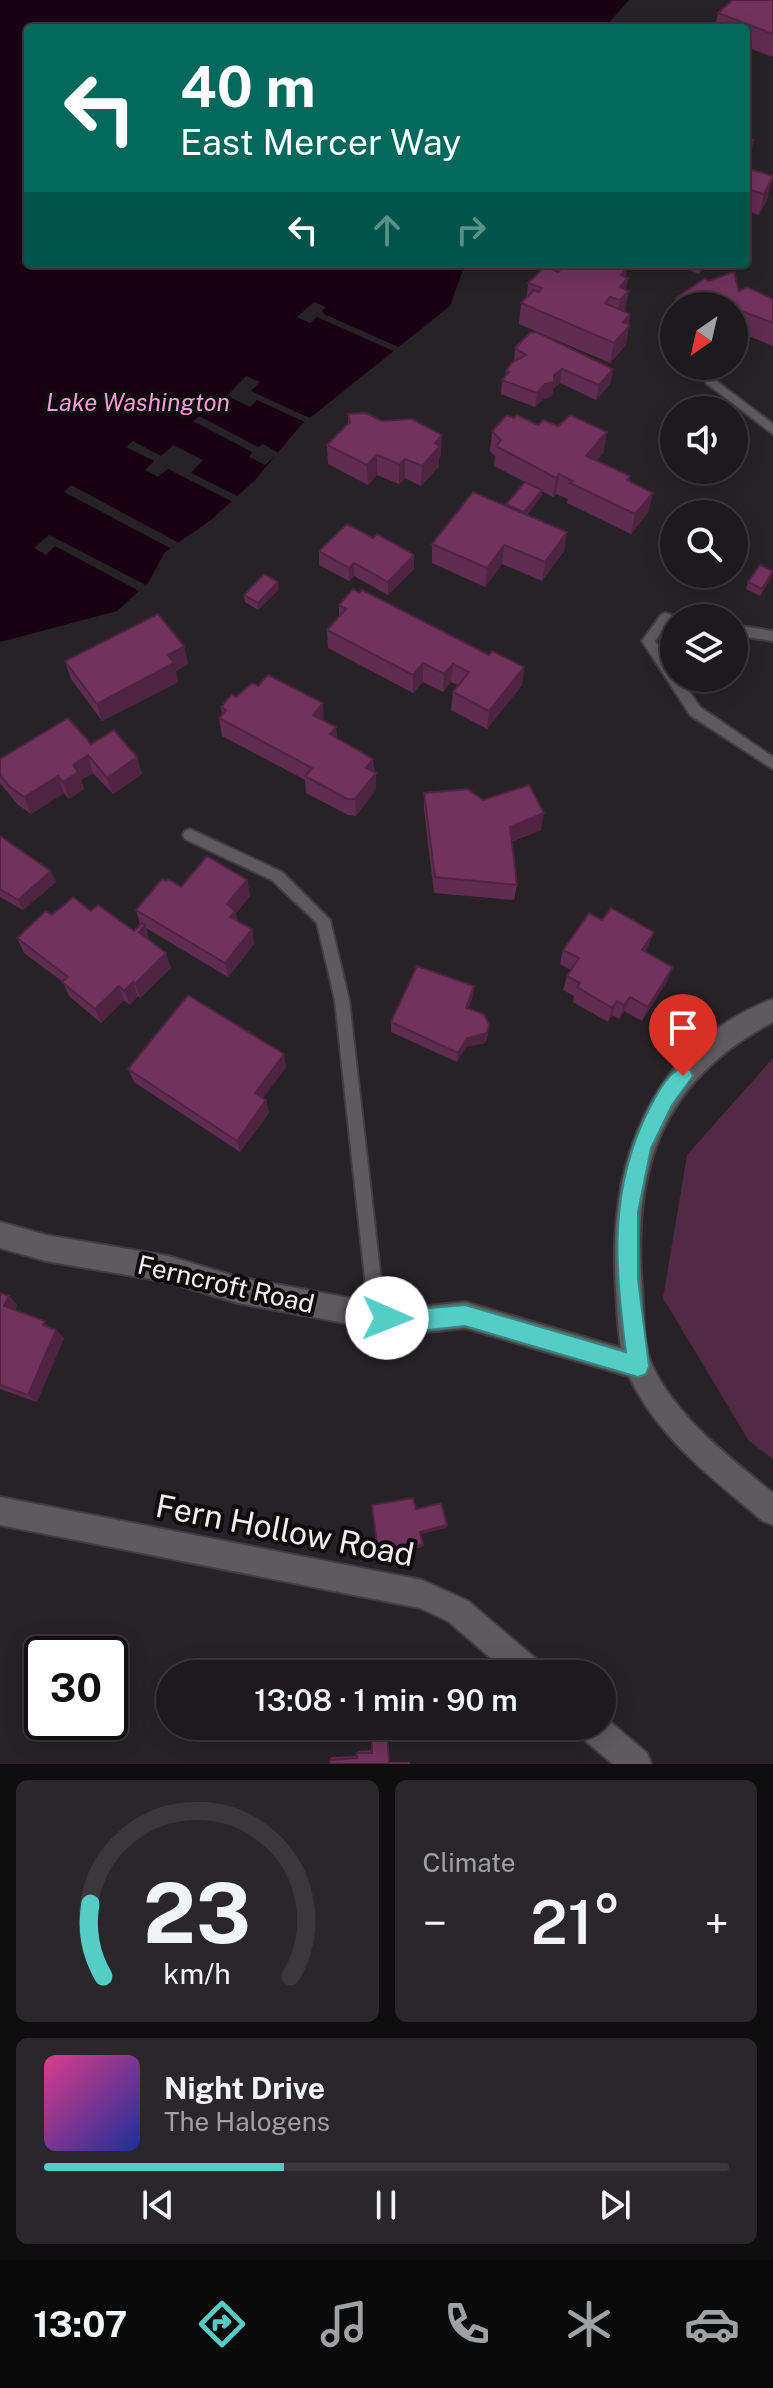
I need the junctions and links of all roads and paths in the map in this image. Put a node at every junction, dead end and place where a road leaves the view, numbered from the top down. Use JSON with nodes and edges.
{"nodes":[{"id":1,"x":710,"y":380,"type":"dead end"},
{"id":2,"x":773,"y":430,"type":"edge"},
{"id":3,"x":660,"y":625,"type":"edge"},
{"id":4,"x":748,"y":632,"type":"edge"},
{"id":5,"x":773,"y":636,"type":"edge"},
{"id":6,"x":660,"y":659,"type":"edge"},
{"id":7,"x":682,"y":692,"type":"edge"},
{"id":8,"x":773,"y":764,"type":"edge"},
{"id":9,"x":190,"y":835,"type":"dead end"},
{"id":10,"x":773,"y":1010,"type":"edge"},
{"id":11,"x":0,"y":1235,"type":"edge"},
{"id":12,"x":377,"y":1316,"type":"junction"},
{"id":13,"x":638,"y":1366,"type":"junction"},
{"id":14,"x":0,"y":1511,"type":"edge"},
{"id":15,"x":773,"y":1511,"type":"edge"},
{"id":16,"x":516,"y":1660,"type":"edge"},
{"id":17,"x":608,"y":1740,"type":"edge"},
{"id":18,"x":636,"y":1764,"type":"edge"}],
"edges":[{"from":1,"to":2,"type":"lane"},
{"from":3,"to":6,"type":"lane"},
{"from":4,"to":5,"type":"lane"},
{"from":7,"to":8,"type":"lane"},
{"from":9,"to":12,"type":"lane"},
{"from":10,"to":13,"type":"street"},
{"from":11,"to":12,"type":"street","name":"Ferncroft Road"},
{"from":12,"to":13,"type":"street","name":"Ferncroft Road"},
{"from":13,"to":15,"type":"street"},
{"from":14,"to":16,"type":"street","name":"Fern Hollow Road"},
{"from":17,"to":18,"type":"street"}]}
